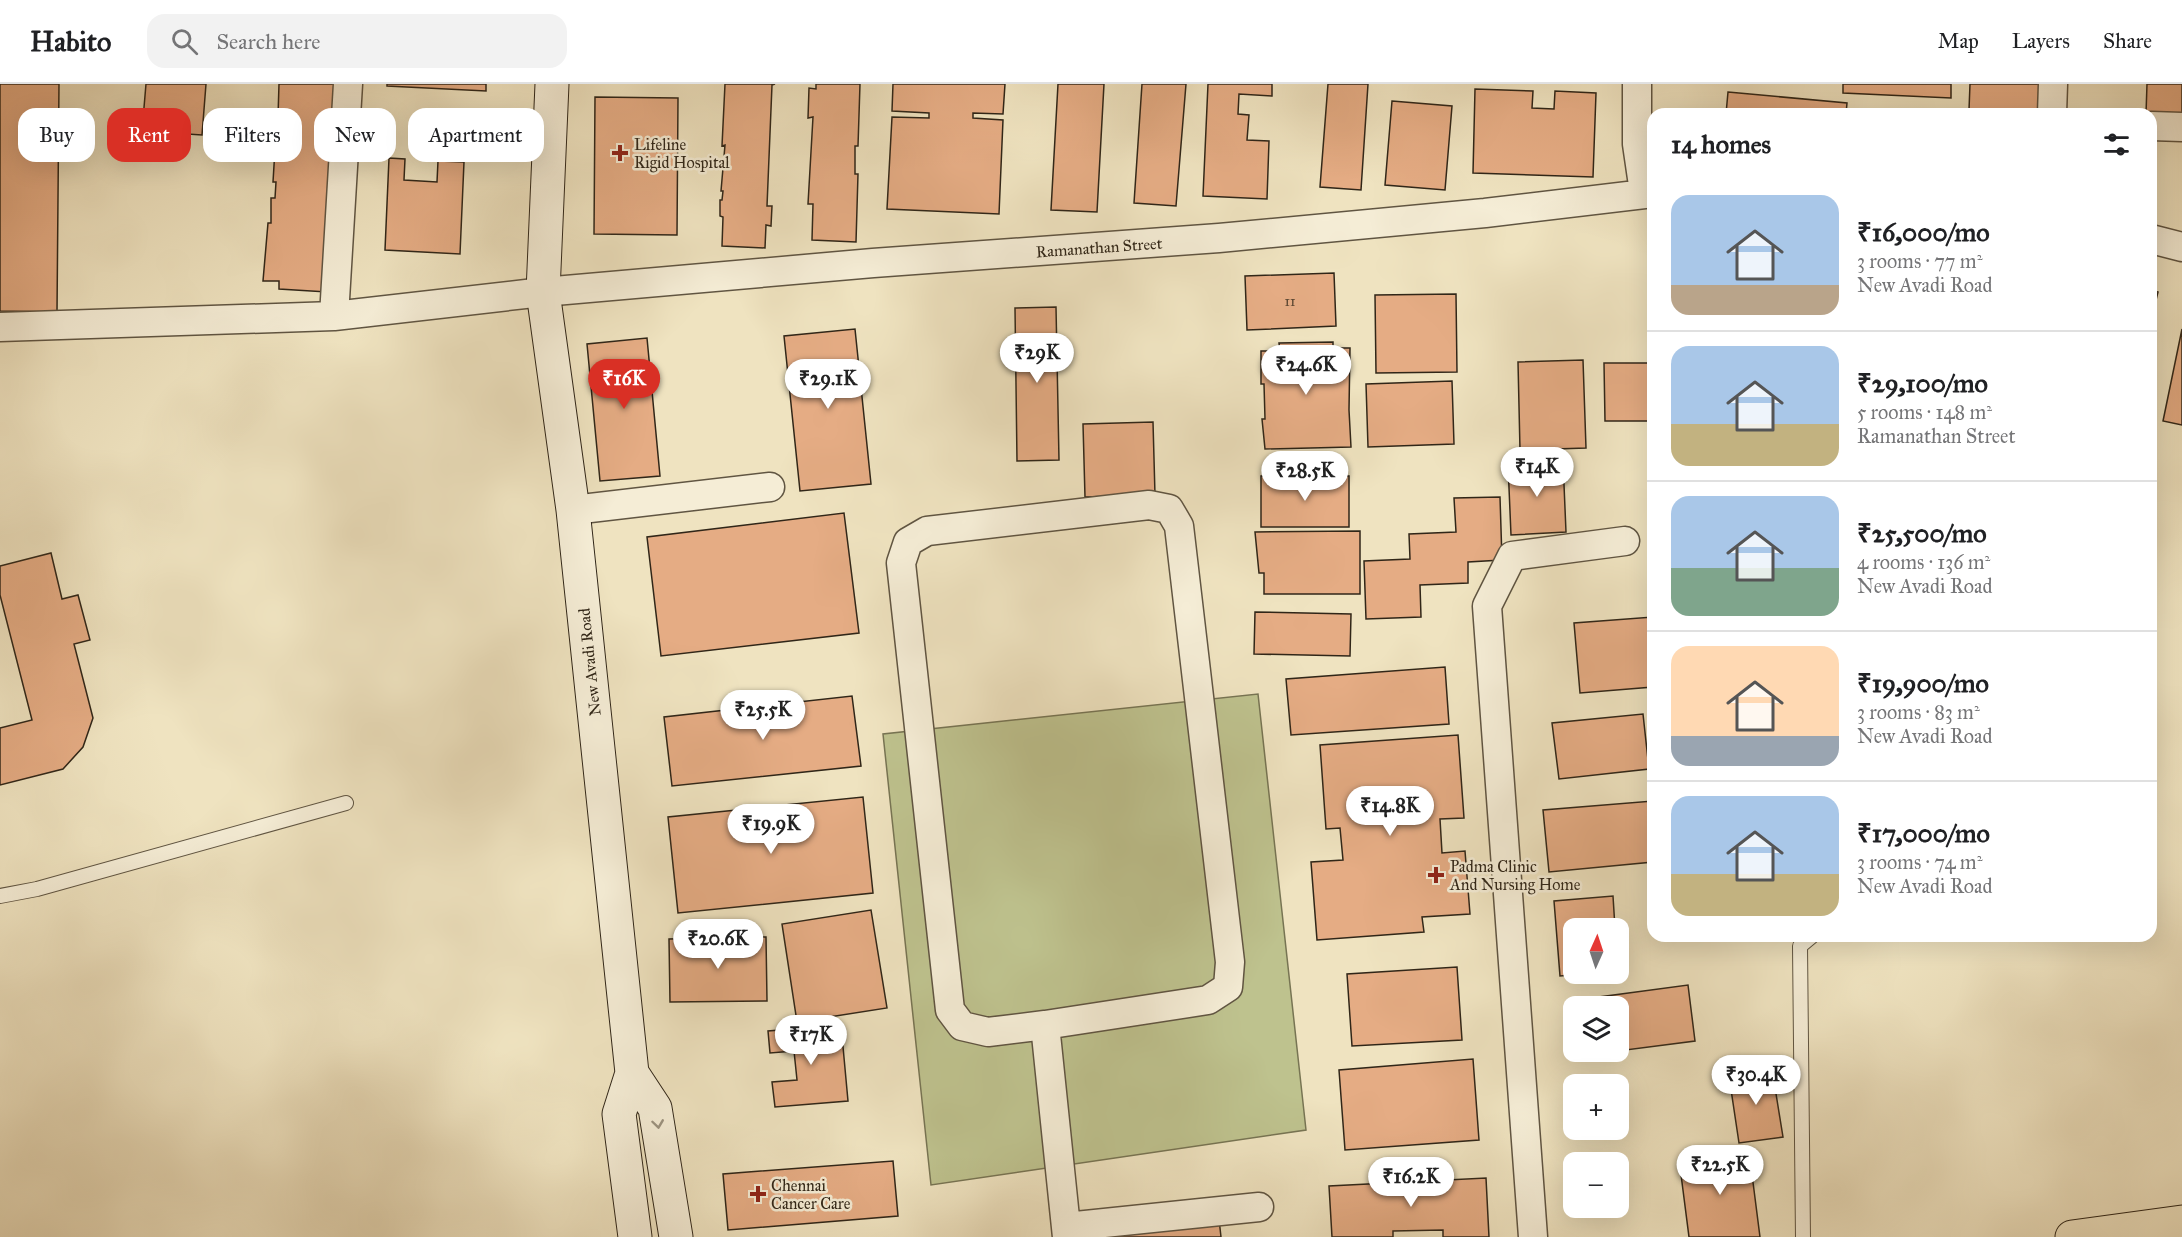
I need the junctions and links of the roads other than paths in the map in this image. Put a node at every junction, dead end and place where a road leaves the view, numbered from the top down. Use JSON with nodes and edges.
{"nodes":[{"id":1,"x":348,"y":84,"type":"edge"},
{"id":2,"x":552,"y":84,"type":"edge"},
{"id":3,"x":1637,"y":84,"type":"edge"},
{"id":4,"x":2053,"y":84,"type":"edge"},
{"id":5,"x":2052,"y":108,"type":"edge"},
{"id":6,"x":2157,"y":126,"type":"edge"},
{"id":7,"x":2182,"y":127,"type":"edge"},
{"id":8,"x":1647,"y":189,"type":"edge"},
{"id":9,"x":1647,"y":193,"type":"edge"},
{"id":10,"x":2157,"y":240,"type":"edge"},
{"id":11,"x":2182,"y":246,"type":"edge"},
{"id":12,"x":543,"y":292,"type":"junction"},
{"id":13,"x":334,"y":316,"type":"junction"},
{"id":14,"x":0,"y":327,"type":"edge"},
{"id":15,"x":770,"y":487,"type":"dead end"},
{"id":16,"x":573,"y":510,"type":"junction"},
{"id":17,"x":1625,"y":541,"type":"dead end"},
{"id":18,"x":346,"y":803,"type":"dead end"},
{"id":19,"x":0,"y":896,"type":"edge"},
{"id":20,"x":1805,"y":942,"type":"edge"},
{"id":21,"x":1045,"y":1025,"type":"junction"},
{"id":22,"x":632,"y":1073,"type":"junction"},
{"id":23,"x":1259,"y":1207,"type":"dead end"},
{"id":24,"x":2182,"y":1222,"type":"edge"},
{"id":25,"x":1066,"y":1232,"type":"edge"},
{"id":26,"x":635,"y":1237,"type":"edge"},
{"id":27,"x":676,"y":1237,"type":"edge"},
{"id":28,"x":1533,"y":1237,"type":"edge"},
{"id":29,"x":1803,"y":1237,"type":"edge"},
{"id":30,"x":2072,"y":1237,"type":"edge"}],
"edges":[{"from":1,"to":13,"type":"street"},
{"from":2,"to":12,"type":"main road","name":"New Avadi Road"},
{"from":3,"to":8,"type":"street"},
{"from":4,"to":5,"type":"street"},
{"from":6,"to":7,"type":"street"},
{"from":9,"to":12,"type":"street","name":"Ramanathan Street"},
{"from":10,"to":11,"type":"street"},
{"from":12,"to":13,"type":"street","name":"Ramanathan Street"},
{"from":12,"to":16,"type":"main road","name":"New Avadi Road"},
{"from":13,"to":14,"type":"street","name":"Ramanathan Street"},
{"from":15,"to":16,"type":"street"},
{"from":16,"to":22,"type":"main road","name":"New Avadi Road"},
{"from":17,"to":28,"type":"street"},
{"from":18,"to":19,"type":"lane"},
{"from":20,"to":29,"type":"lane"},
{"from":21,"to":21,"type":"street"},
{"from":21,"to":25,"type":"street"},
{"from":22,"to":26,"type":"main road","name":"New Avadi Road"},
{"from":22,"to":27,"type":"main road","one_way":true},
{"from":23,"to":25,"type":"street"},
{"from":24,"to":30,"type":"main road"}]}
